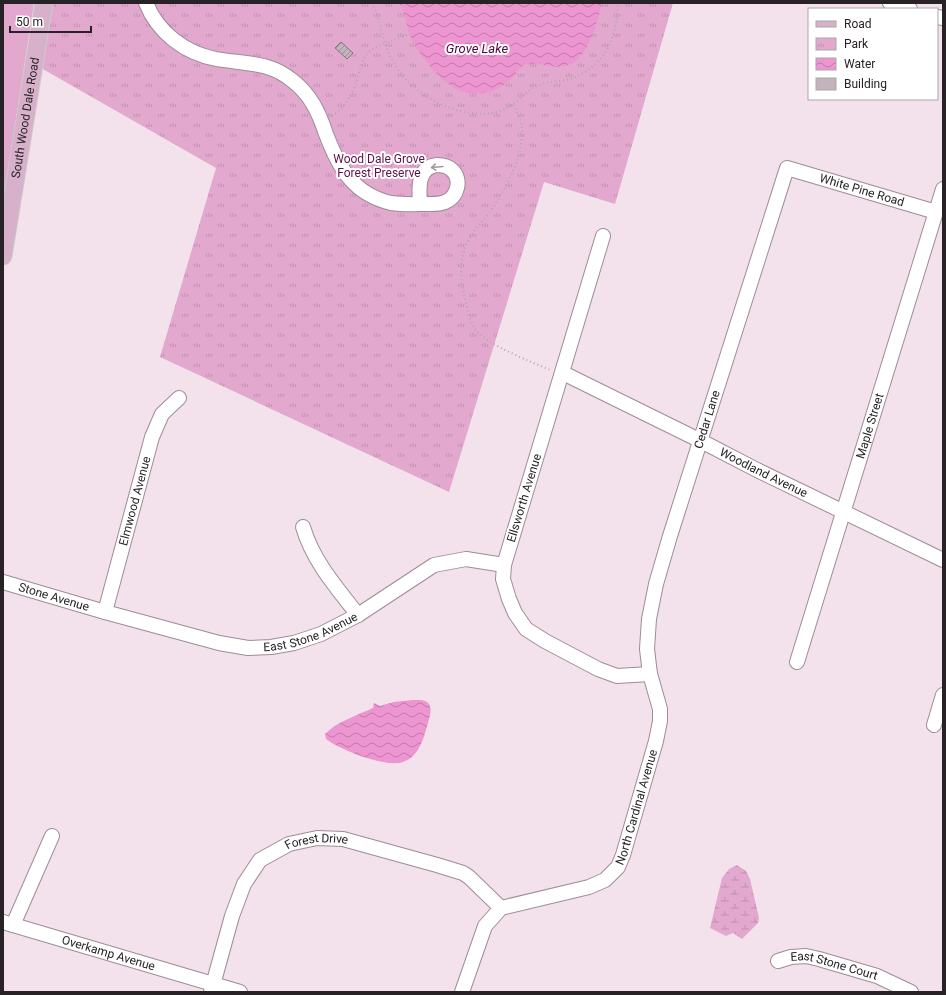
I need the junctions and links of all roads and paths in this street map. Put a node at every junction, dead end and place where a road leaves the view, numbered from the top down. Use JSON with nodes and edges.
{"nodes":[{"id":1,"x":44,"y":3,"type":"edge"},
{"id":2,"x":146,"y":3,"type":"edge"},
{"id":3,"x":372,"y":3,"type":"edge"},
{"id":4,"x":618,"y":3,"type":"edge"},
{"id":5,"x":890,"y":3,"type":"edge"},
{"id":6,"x":907,"y":8,"type":"edge"},
{"id":7,"x":410,"y":34,"type":"dead end"},
{"id":8,"x":385,"y":44,"type":"junction"},
{"id":9,"x":513,"y":105,"type":"junction"},
{"id":10,"x":321,"y":120,"type":"junction"},
{"id":11,"x":787,"y":168,"type":"joint"},
{"id":12,"x":943,"y":189,"type":"edge"},
{"id":13,"x":420,"y":204,"type":"dead end"},
{"id":14,"x":936,"y":212,"type":"junction"},
{"id":15,"x":603,"y":236,"type":"dead end"},
{"id":16,"x":4,"y":250,"type":"edge"},
{"id":17,"x":563,"y":373,"type":"junction"},
{"id":18,"x":179,"y":398,"type":"dead end"},
{"id":19,"x":701,"y":441,"type":"junction"},
{"id":20,"x":843,"y":512,"type":"junction"},
{"id":21,"x":303,"y":527,"type":"dead end"},
{"id":22,"x":943,"y":560,"type":"edge"},
{"id":23,"x":504,"y":565,"type":"junction"},
{"id":24,"x":3,"y":582,"type":"edge"},
{"id":25,"x":105,"y":612,"type":"junction"},
{"id":26,"x":358,"y":615,"type":"junction"},
{"id":27,"x":797,"y":662,"type":"dead end"},
{"id":28,"x":650,"y":674,"type":"junction"},
{"id":29,"x":943,"y":695,"type":"edge"},
{"id":30,"x":934,"y":725,"type":"dead end"},
{"id":31,"x":52,"y":836,"type":"dead end"},
{"id":32,"x":501,"y":908,"type":"junction"},
{"id":33,"x":8,"y":924,"type":"edge"},
{"id":34,"x":778,"y":961,"type":"dead end"},
{"id":35,"x":212,"y":988,"type":"edge"},
{"id":36,"x":240,"y":992,"type":"edge"},
{"id":37,"x":462,"y":992,"type":"edge"},
{"id":38,"x":911,"y":992,"type":"edge"}],
"edges":[{"from":1,"to":16,"type":"main road","name":"South Wood Dale Road"},
{"from":2,"to":10,"type":"street"},
{"from":3,"to":8,"type":"path"},
{"from":4,"to":9,"type":"path"},
{"from":5,"to":6,"type":"street"},
{"from":7,"to":8,"type":"path"},
{"from":8,"to":9,"type":"path"},
{"from":8,"to":10,"type":"path"},
{"from":9,"to":17,"type":"path"},
{"from":10,"to":13,"type":"street"},
{"from":11,"to":14,"type":"street","name":"White Pine Road"},
{"from":11,"to":19,"type":"street","name":"Cedar Lane"},
{"from":12,"to":14,"type":"street","name":"Maple Street"},
{"from":14,"to":20,"type":"street","name":"Maple Street"},
{"from":15,"to":17,"type":"street","name":"Ellsworth Avenue"},
{"from":17,"to":19,"type":"street","name":"Woodland Avenue"},
{"from":17,"to":23,"type":"street","name":"Ellsworth Avenue"},
{"from":18,"to":25,"type":"street","name":"Elmwood Avenue"},
{"from":19,"to":20,"type":"street","name":"Woodland Avenue"},
{"from":19,"to":28,"type":"street","name":"Cedar Lane"},
{"from":20,"to":22,"type":"street","name":"Woodland Avenue"},
{"from":20,"to":27,"type":"street","name":"Maple Street"},
{"from":21,"to":26,"type":"street"},
{"from":23,"to":26,"type":"street","name":"East Stone Avenue"},
{"from":23,"to":28,"type":"street","name":"Ellsworth Avenue"},
{"from":24,"to":25,"type":"street","name":"Stone Avenue"},
{"from":25,"to":26,"type":"street","name":"East Stone Avenue"},
{"from":28,"to":32,"type":"street","name":"North Cardinal Avenue"},
{"from":29,"to":30,"type":"street"},
{"from":31,"to":33,"type":"street"},
{"from":32,"to":35,"type":"street","name":"Forest Drive"},
{"from":32,"to":37,"type":"street"},
{"from":33,"to":35,"type":"street","name":"Overkamp Avenue"},
{"from":34,"to":38,"type":"street","name":"East Stone Court"},
{"from":35,"to":36,"type":"street","name":"Overkamp Avenue"}]}
